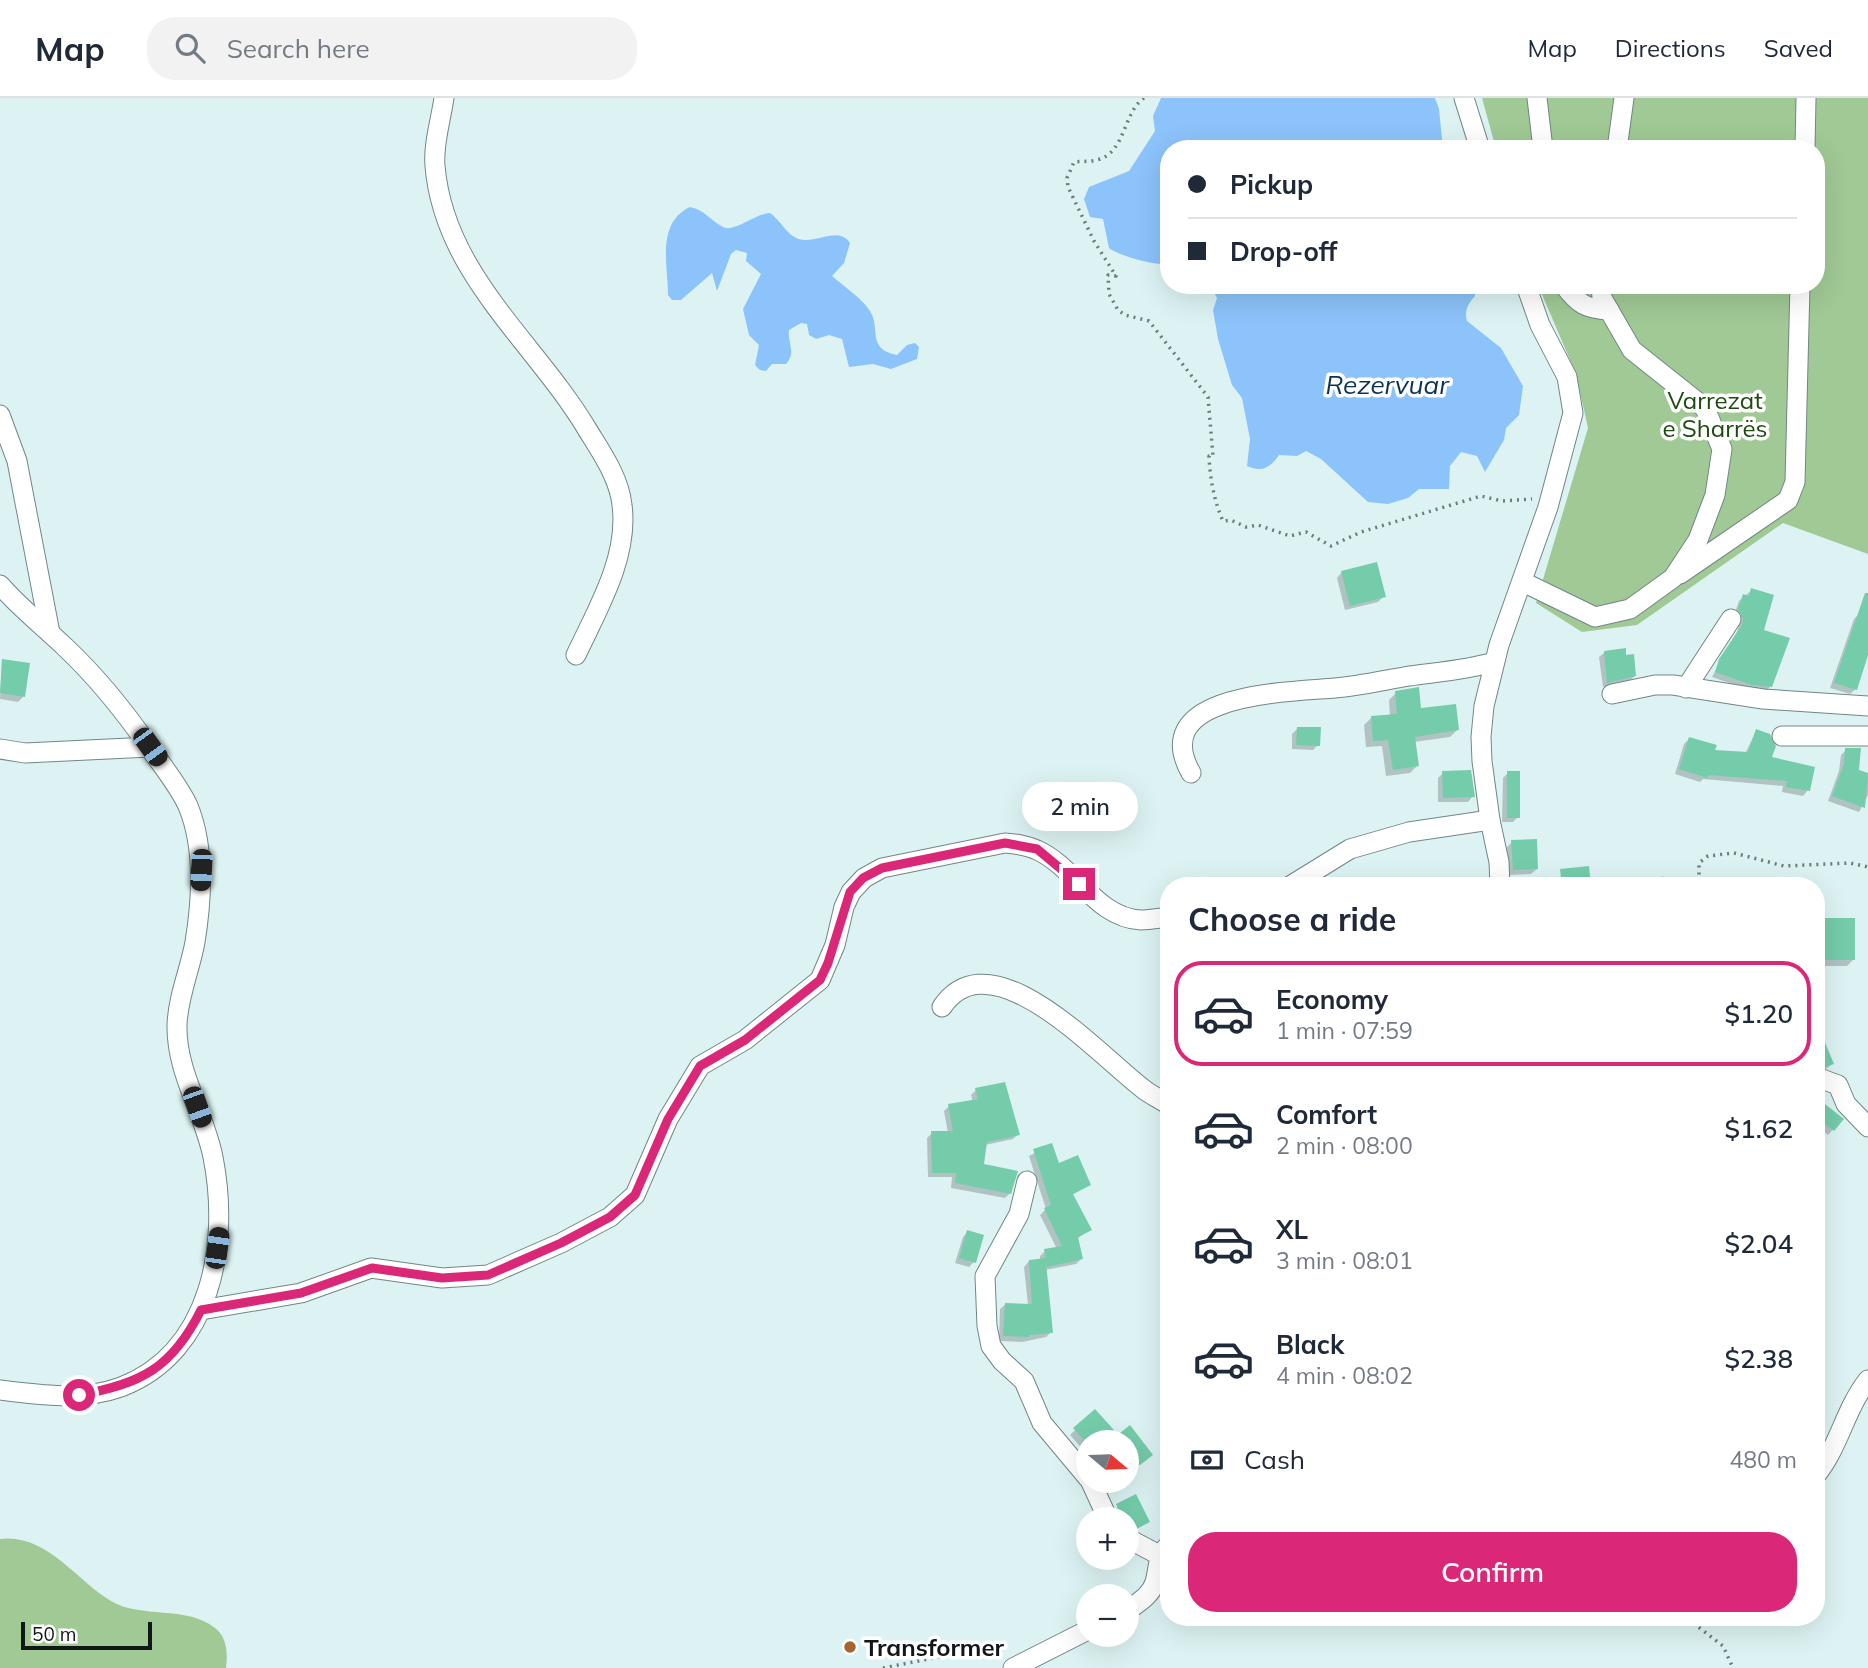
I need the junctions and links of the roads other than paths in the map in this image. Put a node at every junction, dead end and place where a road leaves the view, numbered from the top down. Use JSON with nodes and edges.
{"nodes":[{"id":1,"x":444,"y":98,"type":"edge"},
{"id":2,"x":1464,"y":98,"type":"edge"},
{"id":3,"x":1536,"y":98,"type":"edge"},
{"id":4,"x":1624,"y":98,"type":"edge"},
{"id":5,"x":1806,"y":98,"type":"edge"},
{"id":6,"x":1477,"y":140,"type":"edge"},
{"id":7,"x":1542,"y":140,"type":"edge"},
{"id":8,"x":1618,"y":140,"type":"edge"},
{"id":9,"x":1805,"y":140,"type":"edge"},
{"id":10,"x":1529,"y":294,"type":"edge"},
{"id":11,"x":1571,"y":294,"type":"edge"},
{"id":12,"x":1602,"y":294,"type":"edge"},
{"id":13,"x":1800,"y":294,"type":"edge"},
{"id":14,"x":1609,"y":310,"type":"junction"},
{"id":15,"x":0,"y":415,"type":"edge"},
{"id":16,"x":1673,"y":578,"type":"junction"},
{"id":17,"x":1523,"y":582,"type":"junction"},
{"id":18,"x":0,"y":586,"type":"edge"},
{"id":19,"x":1731,"y":619,"type":"dead end"},
{"id":20,"x":50,"y":633,"type":"junction"},
{"id":21,"x":576,"y":655,"type":"dead end"},
{"id":22,"x":1494,"y":662,"type":"junction"},
{"id":23,"x":1686,"y":688,"type":"junction"},
{"id":24,"x":1612,"y":694,"type":"dead end"},
{"id":25,"x":1868,"y":706,"type":"edge"},
{"id":26,"x":1782,"y":736,"type":"dead end"},
{"id":27,"x":1868,"y":736,"type":"edge"},
{"id":28,"x":150,"y":747,"type":"junction"},
{"id":29,"x":0,"y":749,"type":"edge"},
{"id":30,"x":1191,"y":773,"type":"dead end"},
{"id":31,"x":1490,"y":820,"type":"junction"},
{"id":32,"x":1305,"y":877,"type":"edge"},
{"id":33,"x":1500,"y":877,"type":"edge"},
{"id":34,"x":1160,"y":918,"type":"edge"},
{"id":35,"x":942,"y":1007,"type":"dead end"},
{"id":36,"x":1825,"y":1080,"type":"edge"},
{"id":37,"x":1160,"y":1100,"type":"edge"},
{"id":38,"x":1868,"y":1127,"type":"edge"},
{"id":39,"x":1027,"y":1181,"type":"dead end"},
{"id":40,"x":201,"y":1310,"type":"junction"},
{"id":41,"x":1868,"y":1380,"type":"edge"},
{"id":42,"x":0,"y":1390,"type":"edge"},
{"id":43,"x":1076,"y":1464,"type":"edge"},
{"id":44,"x":1825,"y":1465,"type":"edge"},
{"id":45,"x":1139,"y":1542,"type":"edge"},
{"id":46,"x":1160,"y":1548,"type":"edge"},
{"id":47,"x":1160,"y":1559,"type":"edge"},
{"id":48,"x":1139,"y":1602,"type":"edge"},
{"id":49,"x":1076,"y":1635,"type":"edge"},
{"id":50,"x":1015,"y":1658,"type":"edge"}],
"edges":[{"from":1,"to":21,"type":"street"},
{"from":2,"to":6,"type":"street"},
{"from":3,"to":7,"type":"street"},
{"from":4,"to":8,"type":"street"},
{"from":5,"to":9,"type":"street"},
{"from":10,"to":17,"type":"street"},
{"from":11,"to":14,"type":"street"},
{"from":12,"to":14,"type":"street"},
{"from":13,"to":16,"type":"street"},
{"from":14,"to":16,"type":"street"},
{"from":15,"to":20,"type":"street"},
{"from":16,"to":17,"type":"street"},
{"from":17,"to":22,"type":"street"},
{"from":18,"to":20,"type":"street"},
{"from":19,"to":23,"type":"street"},
{"from":20,"to":28,"type":"street"},
{"from":22,"to":30,"type":"street"},
{"from":22,"to":31,"type":"street"},
{"from":23,"to":24,"type":"street"},
{"from":23,"to":25,"type":"street"},
{"from":26,"to":27,"type":"street"},
{"from":28,"to":29,"type":"street"},
{"from":28,"to":40,"type":"street"},
{"from":31,"to":32,"type":"street"},
{"from":31,"to":33,"type":"street"},
{"from":34,"to":40,"type":"street"},
{"from":35,"to":37,"type":"street"},
{"from":36,"to":38,"type":"street"},
{"from":39,"to":43,"type":"street"},
{"from":40,"to":42,"type":"street"},
{"from":41,"to":44,"type":"street"},
{"from":45,"to":46,"type":"street"},
{"from":47,"to":48,"type":"street"},
{"from":49,"to":50,"type":"street"}]}
